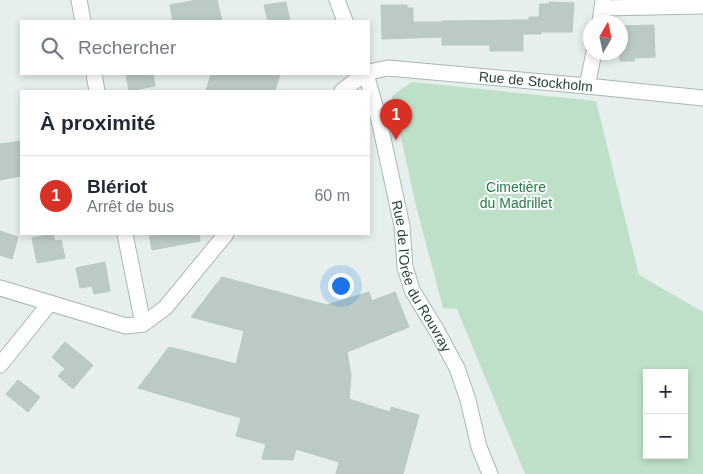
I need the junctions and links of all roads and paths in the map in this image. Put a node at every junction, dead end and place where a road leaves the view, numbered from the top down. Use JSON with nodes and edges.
{"nodes":[{"id":1,"x":79,"y":0,"type":"edge"},
{"id":2,"x":337,"y":0,"type":"edge"},
{"id":3,"x":703,"y":6,"type":"edge"},
{"id":4,"x":602,"y":10,"type":"edge"},
{"id":5,"x":83,"y":20,"type":"edge"},
{"id":6,"x":345,"y":20,"type":"edge"},
{"id":7,"x":592,"y":60,"type":"edge"},
{"id":8,"x":370,"y":72,"type":"edge"},
{"id":9,"x":94,"y":75,"type":"edge"},
{"id":10,"x":363,"y":75,"type":"edge"},
{"id":11,"x":367,"y":75,"type":"edge"},
{"id":12,"x":587,"y":86,"type":"junction"},
{"id":13,"x":97,"y":90,"type":"edge"},
{"id":14,"x":343,"y":90,"type":"edge"},
{"id":15,"x":703,"y":98,"type":"edge"},
{"id":16,"x":125,"y":235,"type":"edge"},
{"id":17,"x":225,"y":235,"type":"edge"},
{"id":18,"x":0,"y":288,"type":"edge"},
{"id":19,"x":50,"y":303,"type":"junction"},
{"id":20,"x":143,"y":324,"type":"junction"},
{"id":21,"x":0,"y":365,"type":"edge"},
{"id":22,"x":490,"y":474,"type":"edge"}],
"edges":[{"from":1,"to":5,"type":"street"},
{"from":2,"to":6,"type":"street"},
{"from":3,"to":4,"type":"street"},
{"from":7,"to":12,"type":"street"},
{"from":8,"to":12,"type":"street","name":"Rue de Stockholm"},
{"from":9,"to":13,"type":"street"},
{"from":10,"to":14,"type":"street"},
{"from":11,"to":22,"type":"street","name":"Rue de l'Orée du Rouvray"},
{"from":12,"to":15,"type":"street","name":"Rue de Stockholm"},
{"from":16,"to":20,"type":"street"},
{"from":17,"to":20,"type":"street"},
{"from":18,"to":19,"type":"street"},
{"from":19,"to":20,"type":"street"},
{"from":19,"to":21,"type":"street"}]}
